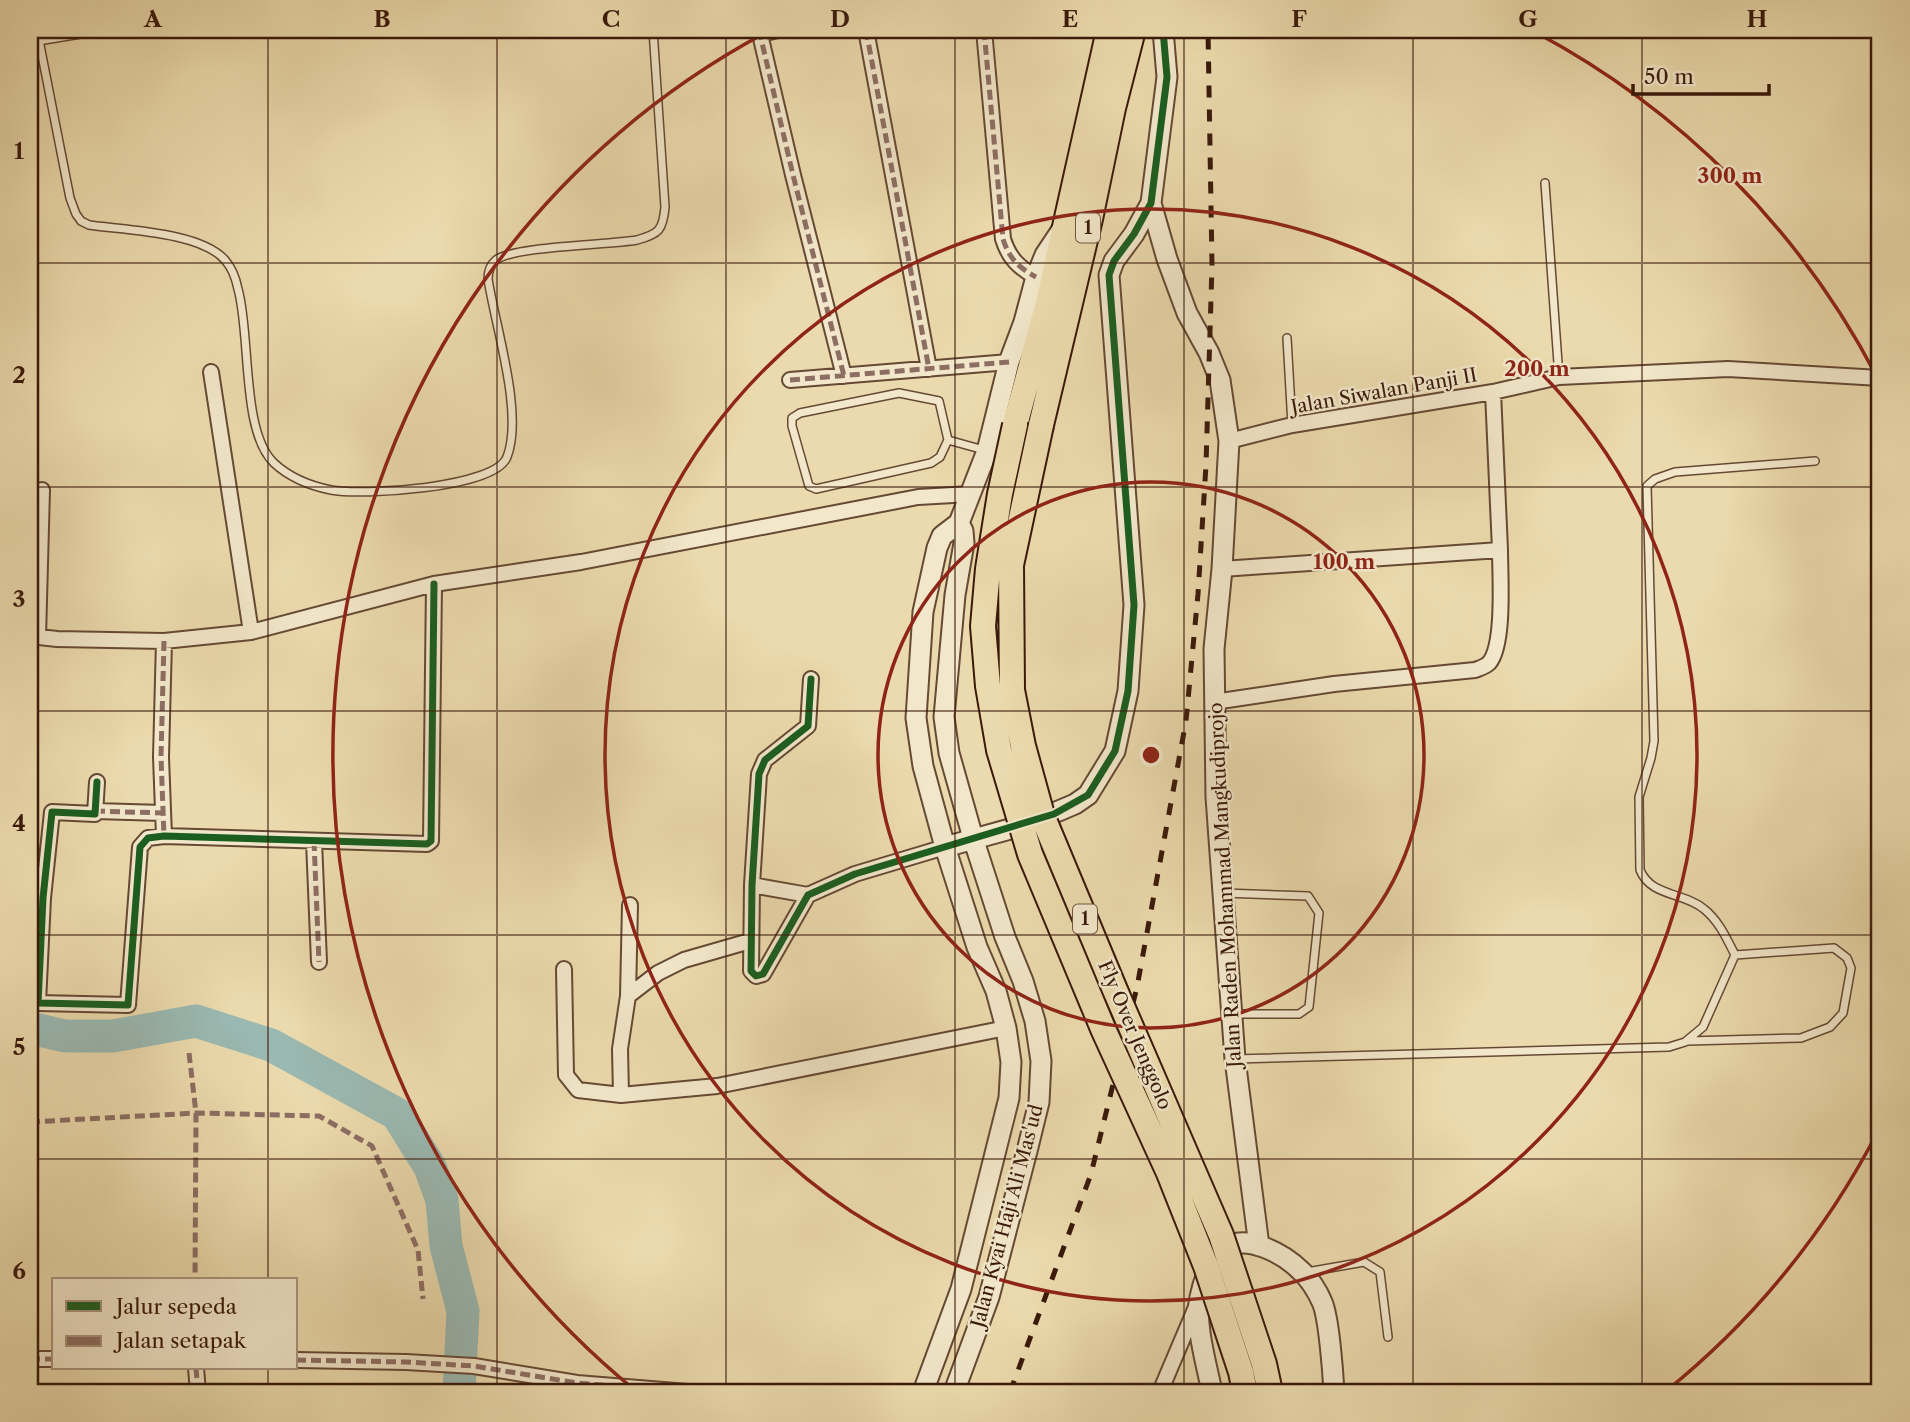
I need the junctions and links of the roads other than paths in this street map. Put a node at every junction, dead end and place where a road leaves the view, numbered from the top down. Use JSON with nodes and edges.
{"nodes":[{"id":1,"x":37,"y":30,"type":"edge"},
{"id":2,"x":105,"y":30,"type":"edge"},
{"id":3,"x":653,"y":30,"type":"edge"},
{"id":4,"x":778,"y":30,"type":"edge"},
{"id":5,"x":866,"y":30,"type":"edge"},
{"id":6,"x":984,"y":30,"type":"edge"},
{"id":7,"x":1109,"y":30,"type":"edge"},
{"id":8,"x":1133,"y":30,"type":"edge"},
{"id":9,"x":1163,"y":30,"type":"edge"},
{"id":10,"x":760,"y":32,"type":"edge"},
{"id":11,"x":38,"y":41,"type":"junction"},
{"id":12,"x":1545,"y":183,"type":"dead end"},
{"id":13,"x":1151,"y":202,"type":"junction"},
{"id":14,"x":1065,"y":224,"type":"junction"},
{"id":15,"x":1036,"y":277,"type":"junction"},
{"id":16,"x":1287,"y":338,"type":"dead end"},
{"id":17,"x":1009,"y":362,"type":"junction"},
{"id":18,"x":929,"y":369,"type":"junction"},
{"id":19,"x":211,"y":372,"type":"dead end"},
{"id":20,"x":844,"y":376,"type":"junction"},
{"id":21,"x":1559,"y":377,"type":"junction"},
{"id":22,"x":1880,"y":378,"type":"edge"},
{"id":23,"x":790,"y":380,"type":"dead end"},
{"id":24,"x":1493,"y":392,"type":"junction"},
{"id":25,"x":1292,"y":425,"type":"junction"},
{"id":26,"x":948,"y":440,"type":"junction"},
{"id":27,"x":1229,"y":441,"type":"junction"},
{"id":28,"x":987,"y":451,"type":"junction"},
{"id":29,"x":1815,"y":461,"type":"dead end"},
{"id":30,"x":42,"y":490,"type":"dead end"},
{"id":31,"x":971,"y":494,"type":"junction"},
{"id":32,"x":958,"y":523,"type":"junction"},
{"id":33,"x":1500,"y":550,"type":"junction"},
{"id":34,"x":1222,"y":569,"type":"junction"},
{"id":35,"x":434,"y":584,"type":"junction"},
{"id":36,"x":251,"y":632,"type":"junction"},
{"id":37,"x":34,"y":637,"type":"edge"},
{"id":38,"x":164,"y":641,"type":"junction"},
{"id":39,"x":811,"y":679,"type":"dead end"},
{"id":40,"x":1213,"y":702,"type":"junction"},
{"id":41,"x":97,"y":782,"type":"dead end"},
{"id":42,"x":95,"y":811,"type":"junction"},
{"id":43,"x":163,"y":813,"type":"junction"},
{"id":44,"x":164,"y":836,"type":"junction"},
{"id":45,"x":973,"y":838,"type":"junction"},
{"id":46,"x":314,"y":841,"type":"junction"},
{"id":47,"x":945,"y":847,"type":"junction"},
{"id":48,"x":752,"y":885,"type":"junction"},
{"id":49,"x":1223,"y":893,"type":"junction"},
{"id":50,"x":808,"y":895,"type":"junction"},
{"id":51,"x":630,"y":905,"type":"dead end"},
{"id":52,"x":750,"y":941,"type":"junction"},
{"id":53,"x":1735,"y":955,"type":"junction"},
{"id":54,"x":319,"y":962,"type":"dead end"},
{"id":55,"x":564,"y":969,"type":"dead end"},
{"id":56,"x":628,"y":996,"type":"junction"},
{"id":57,"x":34,"y":1002,"type":"edge"},
{"id":58,"x":1231,"y":1014,"type":"junction"},
{"id":59,"x":1006,"y":1028,"type":"junction"},
{"id":60,"x":1687,"y":1041,"type":"junction"},
{"id":61,"x":1234,"y":1059,"type":"junction"},
{"id":62,"x":621,"y":1095,"type":"junction"},
{"id":63,"x":1259,"y":1245,"type":"junction"},
{"id":64,"x":1304,"y":1272,"type":"junction"},
{"id":65,"x":1199,"y":1300,"type":"junction"},
{"id":66,"x":1388,"y":1337,"type":"dead end"},
{"id":67,"x":30,"y":1359,"type":"edge"},
{"id":68,"x":52,"y":1359,"type":"edge"},
{"id":69,"x":298,"y":1360,"type":"edge"},
{"id":70,"x":196,"y":1370,"type":"edge"},
{"id":71,"x":198,"y":1392,"type":"edge"},
{"id":72,"x":688,"y":1392,"type":"edge"},
{"id":73,"x":923,"y":1392,"type":"edge"},
{"id":74,"x":954,"y":1392,"type":"edge"},
{"id":75,"x":1160,"y":1392,"type":"edge"},
{"id":76,"x":1213,"y":1392,"type":"edge"},
{"id":77,"x":1245,"y":1392,"type":"edge"},
{"id":78,"x":1270,"y":1392,"type":"edge"},
{"id":79,"x":1334,"y":1392,"type":"edge"}],
"edges":[{"from":1,"to":11,"type":"lane"},
{"from":2,"to":11,"type":"lane"},
{"from":3,"to":11,"type":"lane"},
{"from":4,"to":10,"type":"street"},
{"from":5,"to":18,"type":"street"},
{"from":6,"to":15,"type":"street"},
{"from":7,"to":14,"type":"highway","number":"1"},
{"from":8,"to":78,"type":"highway","name":"Fly Over Jenggolo","number":"1","bridge":true},
{"from":9,"to":13,"type":"street","name":"Jalan Raden Mohammad Mangkudiprojo"},
{"from":10,"to":20,"type":"street"},
{"from":12,"to":21,"type":"lane"},
{"from":13,"to":27,"type":"street","name":"Jalan Raden Mohammad Mangkudiprojo"},
{"from":13,"to":45,"type":"street","name":"Jalan Raden Mohammad Mangkudiprojo"},
{"from":14,"to":15,"type":"street"},
{"from":14,"to":77,"type":"highway","name":"Fly Over Jenggolo","number":"1","bridge":true},
{"from":15,"to":17,"type":"street"},
{"from":16,"to":25,"type":"lane"},
{"from":17,"to":18,"type":"street"},
{"from":17,"to":28,"type":"street"},
{"from":18,"to":20,"type":"street"},
{"from":19,"to":36,"type":"street"},
{"from":20,"to":23,"type":"street"},
{"from":21,"to":22,"type":"street","name":"Jalan Siwalan Panji II"},
{"from":21,"to":24,"type":"street","name":"Jalan Siwalan Panji II"},
{"from":24,"to":25,"type":"street","name":"Jalan Siwalan Panji II"},
{"from":24,"to":33,"type":"street"},
{"from":25,"to":27,"type":"street","name":"Jalan Siwalan Panji II"},
{"from":26,"to":26,"type":"lane"},
{"from":26,"to":28,"type":"lane"},
{"from":27,"to":34,"type":"street","name":"Jalan Raden Mohammad Mangkudiprojo"},
{"from":28,"to":31,"type":"street"},
{"from":29,"to":53,"type":"lane"},
{"from":30,"to":37,"type":"street"},
{"from":31,"to":32,"type":"street"},
{"from":31,"to":35,"type":"street"},
{"from":32,"to":45,"type":"street"},
{"from":32,"to":47,"type":"street"},
{"from":33,"to":34,"type":"street"},
{"from":33,"to":40,"type":"street"},
{"from":34,"to":40,"type":"street","name":"Jalan Raden Mohammad Mangkudiprojo"},
{"from":35,"to":36,"type":"street"},
{"from":35,"to":46,"type":"street"},
{"from":36,"to":38,"type":"street"},
{"from":37,"to":38,"type":"street"},
{"from":38,"to":43,"type":"street"},
{"from":39,"to":48,"type":"street"},
{"from":40,"to":49,"type":"street","name":"Jalan Raden Mohammad Mangkudiprojo"},
{"from":41,"to":42,"type":"street"},
{"from":42,"to":43,"type":"street"},
{"from":42,"to":57,"type":"street"},
{"from":43,"to":44,"type":"street"},
{"from":44,"to":46,"type":"street"},
{"from":44,"to":57,"type":"street"},
{"from":45,"to":47,"type":"street","name":"Jalan Raden Mohammad Mangkudiprojo"},
{"from":45,"to":74,"type":"street","name":"Jalan Kyai Haji Ali Mas'ud"},
{"from":46,"to":54,"type":"street"},
{"from":47,"to":50,"type":"street"},
{"from":47,"to":59,"type":"street","name":"Jalan Kyai Haji Ali Mas'ud"},
{"from":48,"to":50,"type":"street"},
{"from":48,"to":52,"type":"street"},
{"from":49,"to":58,"type":"street","name":"Jalan Raden Mohammad Mangkudiprojo"},
{"from":49,"to":58,"type":"lane"},
{"from":50,"to":52,"type":"street"},
{"from":51,"to":56,"type":"street"},
{"from":52,"to":56,"type":"street"},
{"from":53,"to":60,"type":"lane"},
{"from":53,"to":60,"type":"lane"},
{"from":55,"to":62,"type":"street"},
{"from":56,"to":62,"type":"street"},
{"from":58,"to":61,"type":"street","name":"Jalan Raden Mohammad Mangkudiprojo"},
{"from":59,"to":62,"type":"street"},
{"from":59,"to":73,"type":"street","name":"Jalan Kyai Haji Ali Mas'ud"},
{"from":60,"to":61,"type":"lane"},
{"from":61,"to":63,"type":"street","name":"Jalan Raden Mohammad Mangkudiprojo"},
{"from":63,"to":64,"type":"street"},
{"from":63,"to":65,"type":"street"},
{"from":64,"to":66,"type":"lane"},
{"from":64,"to":79,"type":"street"},
{"from":65,"to":75,"type":"street"},
{"from":65,"to":76,"type":"street"},
{"from":67,"to":68,"type":"street"},
{"from":69,"to":72,"type":"street"},
{"from":70,"to":71,"type":"street"}]}
